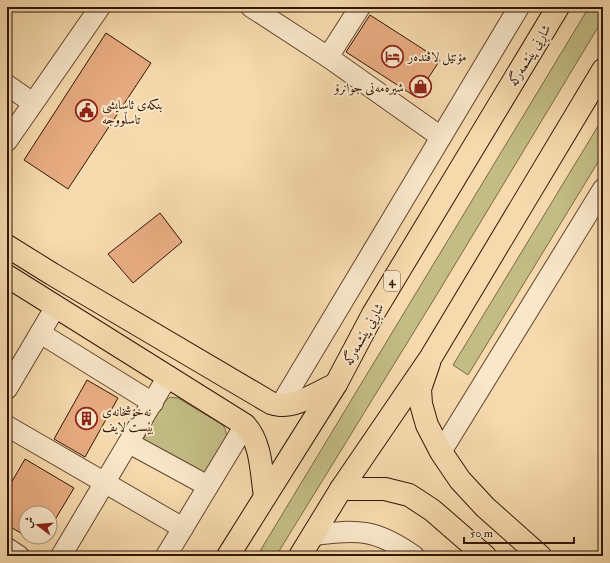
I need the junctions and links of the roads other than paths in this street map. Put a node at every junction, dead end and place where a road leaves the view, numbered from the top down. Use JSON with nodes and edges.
{"nodes":[{"id":1,"x":100,"y":7,"type":"edge"},
{"id":2,"x":251,"y":7,"type":"edge"},
{"id":3,"x":360,"y":7,"type":"edge"},
{"id":4,"x":519,"y":7,"type":"edge"},
{"id":5,"x":558,"y":7,"type":"edge"},
{"id":6,"x":328,"y":57,"type":"junction"},
{"id":7,"x":603,"y":70,"type":"edge"},
{"id":8,"x":7,"y":85,"type":"edge"},
{"id":9,"x":33,"y":103,"type":"junction"},
{"id":10,"x":442,"y":137,"type":"junction"},
{"id":11,"x":7,"y":141,"type":"edge"},
{"id":12,"x":603,"y":189,"type":"edge"},
{"id":13,"x":7,"y":246,"type":"edge"},
{"id":14,"x":7,"y":276,"type":"edge"},
{"id":15,"x":56,"y":306,"type":"junction"},
{"id":16,"x":40,"y":333,"type":"junction"},
{"id":17,"x":431,"y":357,"type":"junction"},
{"id":18,"x":168,"y":376,"type":"junction"},
{"id":19,"x":336,"y":384,"type":"junction"},
{"id":20,"x":7,"y":389,"type":"edge"},
{"id":21,"x":153,"y":403,"type":"junction"},
{"id":22,"x":280,"y":406,"type":"junction"},
{"id":23,"x":245,"y":425,"type":"junction"},
{"id":24,"x":7,"y":426,"type":"edge"},
{"id":25,"x":129,"y":443,"type":"junction"},
{"id":26,"x":441,"y":452,"type":"junction"},
{"id":27,"x":105,"y":483,"type":"junction"},
{"id":28,"x":208,"y":486,"type":"junction"},
{"id":29,"x":341,"y":489,"type":"junction"},
{"id":30,"x":265,"y":496,"type":"junction"},
{"id":31,"x":183,"y":528,"type":"junction"},
{"id":32,"x":314,"y":535,"type":"junction"},
{"id":33,"x":7,"y":548,"type":"edge"},
{"id":34,"x":393,"y":550,"type":"edge"},
{"id":35,"x":19,"y":556,"type":"edge"},
{"id":36,"x":61,"y":556,"type":"edge"},
{"id":37,"x":166,"y":556,"type":"edge"},
{"id":38,"x":228,"y":556,"type":"edge"},
{"id":39,"x":300,"y":556,"type":"edge"},
{"id":40,"x":414,"y":556,"type":"edge"},
{"id":41,"x":485,"y":556,"type":"edge"},
{"id":42,"x":540,"y":556,"type":"edge"}],
"edges":[{"from":1,"to":9,"type":"street"},
{"from":2,"to":6,"type":"street"},
{"from":3,"to":6,"type":"street"},
{"from":4,"to":10,"type":"street"},
{"from":5,"to":19,"type":"main road","name":"شاڕێی پێشمەرگە","number":"4"},
{"from":6,"to":10,"type":"street"},
{"from":7,"to":17,"type":"main road"},
{"from":8,"to":9,"type":"street"},
{"from":9,"to":11,"type":"street"},
{"from":10,"to":22,"type":"street"},
{"from":12,"to":26,"type":"street"},
{"from":13,"to":22,"type":"main road"},
{"from":14,"to":15,"type":"main road"},
{"from":15,"to":16,"type":"street"},
{"from":15,"to":18,"type":"main road"},
{"from":16,"to":20,"type":"street"},
{"from":16,"to":21,"type":"street"},
{"from":17,"to":26,"type":"main road"},
{"from":17,"to":29,"type":"main road"},
{"from":18,"to":21,"type":"street"},
{"from":18,"to":23,"type":"main road"},
{"from":19,"to":22,"type":"main road"},
{"from":19,"to":30,"type":"main road","name":"شاڕێی پێشمەرگە","number":"4"},
{"from":21,"to":25,"type":"street"},
{"from":23,"to":28,"type":"street"},
{"from":23,"to":30,"type":"main road"},
{"from":24,"to":27,"type":"street"},
{"from":25,"to":27,"type":"street"},
{"from":25,"to":28,"type":"street"},
{"from":26,"to":42,"type":"main road"},
{"from":27,"to":31,"type":"street"},
{"from":27,"to":36,"type":"street"},
{"from":28,"to":31,"type":"street"},
{"from":29,"to":32,"type":"main road"},
{"from":29,"to":41,"type":"main road"},
{"from":30,"to":38,"type":"main road","name":"شاڕێی پێشمەرگە","number":"4"},
{"from":31,"to":37,"type":"street"},
{"from":32,"to":34,"type":"street"},
{"from":32,"to":39,"type":"main road"},
{"from":33,"to":35,"type":"street"},
{"from":34,"to":40,"type":"street"}]}
